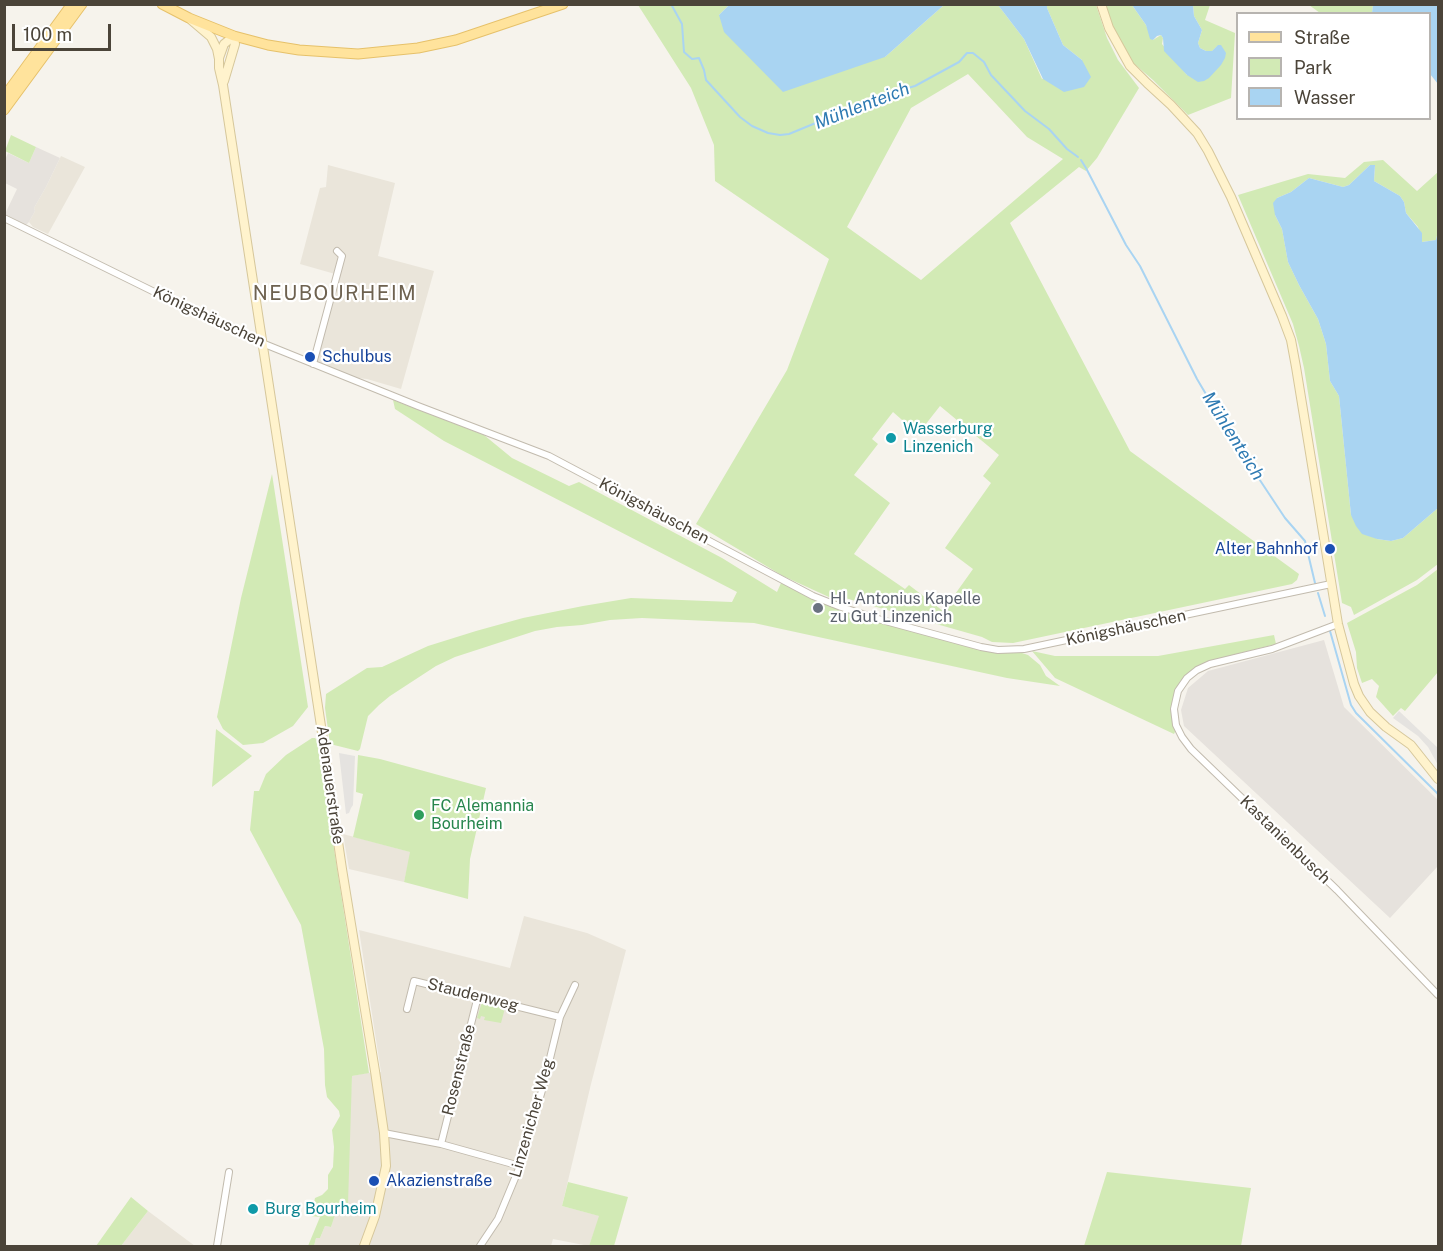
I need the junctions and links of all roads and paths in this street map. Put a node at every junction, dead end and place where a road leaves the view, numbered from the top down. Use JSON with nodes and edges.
{"nodes":[{"id":1,"x":72,"y":4,"type":"edge"},
{"id":2,"x":82,"y":4,"type":"edge"},
{"id":3,"x":89,"y":4,"type":"edge"},
{"id":4,"x":563,"y":4,"type":"edge"},
{"id":5,"x":1101,"y":4,"type":"edge"},
{"id":6,"x":162,"y":5,"type":"edge"},
{"id":7,"x":73,"y":16,"type":"junction"},
{"id":8,"x":189,"y":18,"type":"junction"},
{"id":9,"x":234,"y":36,"type":"junction"},
{"id":10,"x":219,"y":59,"type":"junction"},
{"id":11,"x":223,"y":85,"type":"junction"},
{"id":12,"x":4,"y":97,"type":"edge"},
{"id":13,"x":4,"y":110,"type":"edge"},
{"id":14,"x":4,"y":218,"type":"edge"},
{"id":15,"x":337,"y":251,"type":"dead end"},
{"id":16,"x":262,"y":343,"type":"junction"},
{"id":17,"x":314,"y":364,"type":"junction"},
{"id":18,"x":1331,"y":584,"type":"junction"},
{"id":19,"x":1338,"y":624,"type":"junction"},
{"id":20,"x":1438,"y":779,"type":"edge"},
{"id":21,"x":575,"y":985,"type":"dead end"},
{"id":22,"x":1438,"y":995,"type":"edge"},
{"id":23,"x":478,"y":996,"type":"junction"},
{"id":24,"x":407,"y":1009,"type":"dead end"},
{"id":25,"x":560,"y":1017,"type":"junction"},
{"id":26,"x":384,"y":1133,"type":"junction"},
{"id":27,"x":441,"y":1144,"type":"junction"},
{"id":28,"x":520,"y":1166,"type":"junction"},
{"id":29,"x":229,"y":1172,"type":"dead end"},
{"id":30,"x":217,"y":1246,"type":"edge"},
{"id":31,"x":364,"y":1246,"type":"edge"},
{"id":32,"x":480,"y":1246,"type":"edge"}],
"edges":[{"from":1,"to":12,"type":"main road"},
{"from":2,"to":7,"type":"main road"},
{"from":3,"to":7,"type":"main road"},
{"from":4,"to":9,"type":"main road"},
{"from":5,"to":18,"type":"street"},
{"from":6,"to":8,"type":"main road"},
{"from":7,"to":13,"type":"main road"},
{"from":8,"to":9,"type":"main road"},
{"from":8,"to":10,"type":"street","name":"Adenauerstraße"},
{"from":9,"to":10,"type":"street"},
{"from":9,"to":11,"type":"street"},
{"from":10,"to":11,"type":"street","name":"Adenauerstraße"},
{"from":11,"to":16,"type":"street","name":"Adenauerstraße"},
{"from":14,"to":16,"type":"street","name":"Königshäuschen"},
{"from":15,"to":17,"type":"street"},
{"from":16,"to":17,"type":"street","name":"Königshäuschen"},
{"from":16,"to":26,"type":"street","name":"Adenauerstraße"},
{"from":17,"to":18,"type":"street","name":"Königshäuschen"},
{"from":18,"to":19,"type":"street"},
{"from":19,"to":20,"type":"street"},
{"from":19,"to":22,"type":"street","name":"Kastanienbusch"},
{"from":21,"to":25,"type":"street","name":"Linzenicher Weg"},
{"from":23,"to":24,"type":"street","name":"Staudenweg"},
{"from":23,"to":25,"type":"street","name":"Staudenweg"},
{"from":23,"to":27,"type":"street","name":"Rosenstraße"},
{"from":25,"to":28,"type":"street","name":"Linzenicher Weg"},
{"from":26,"to":27,"type":"street"},
{"from":26,"to":31,"type":"street","name":"Adenauerstraße"},
{"from":27,"to":28,"type":"street"},
{"from":28,"to":32,"type":"street","name":"Linzenicher Weg"},
{"from":29,"to":30,"type":"street"}]}
